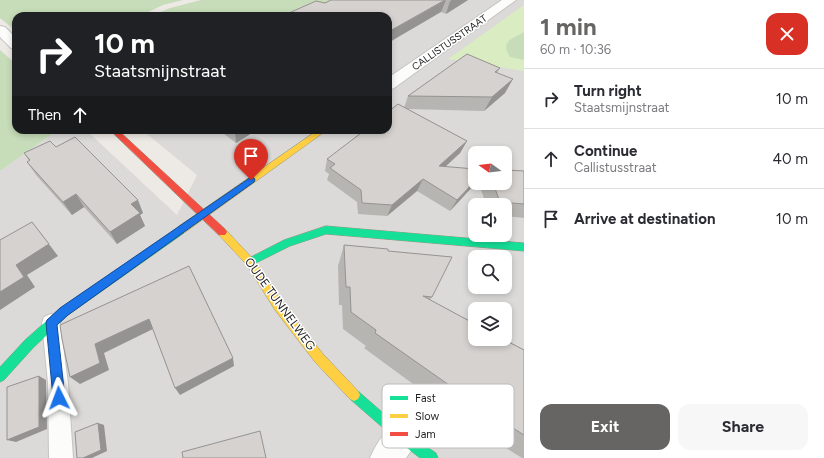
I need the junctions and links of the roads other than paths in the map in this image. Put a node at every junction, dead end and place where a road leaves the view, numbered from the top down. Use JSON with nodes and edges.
{"nodes":[{"id":1,"x":510,"y":0,"type":"edge"},
{"id":2,"x":0,"y":30,"type":"edge"},
{"id":3,"x":12,"y":41,"type":"edge"},
{"id":4,"x":392,"y":82,"type":"edge"},
{"id":5,"x":118,"y":134,"type":"edge"},
{"id":6,"x":317,"y":134,"type":"edge"},
{"id":7,"x":203,"y":214,"type":"junction"},
{"id":8,"x":524,"y":247,"type":"edge"},
{"id":9,"x":250,"y":262,"type":"junction"},
{"id":10,"x":51,"y":323,"type":"junction"},
{"id":11,"x":0,"y":376,"type":"edge"},
{"id":12,"x":382,"y":431,"type":"edge"},
{"id":13,"x":397,"y":448,"type":"edge"},
{"id":14,"x":61,"y":458,"type":"edge"},
{"id":15,"x":431,"y":458,"type":"edge"}],
"edges":[{"from":1,"to":4,"type":"street","name":"CALLISTUSSTRAAT"},
{"from":2,"to":3,"type":"street"},
{"from":5,"to":7,"type":"street","name":"OUDE TUNNELWEG"},
{"from":6,"to":7,"type":"street"},
{"from":7,"to":9,"type":"street","name":"OUDE TUNNELWEG"},
{"from":7,"to":10,"type":"street"},
{"from":8,"to":9,"type":"street"},
{"from":9,"to":12,"type":"street","name":"OUDE TUNNELWEG"},
{"from":10,"to":11,"type":"street"},
{"from":10,"to":14,"type":"lane"},
{"from":13,"to":15,"type":"street","name":"OUDE TUNNELWEG"}]}
